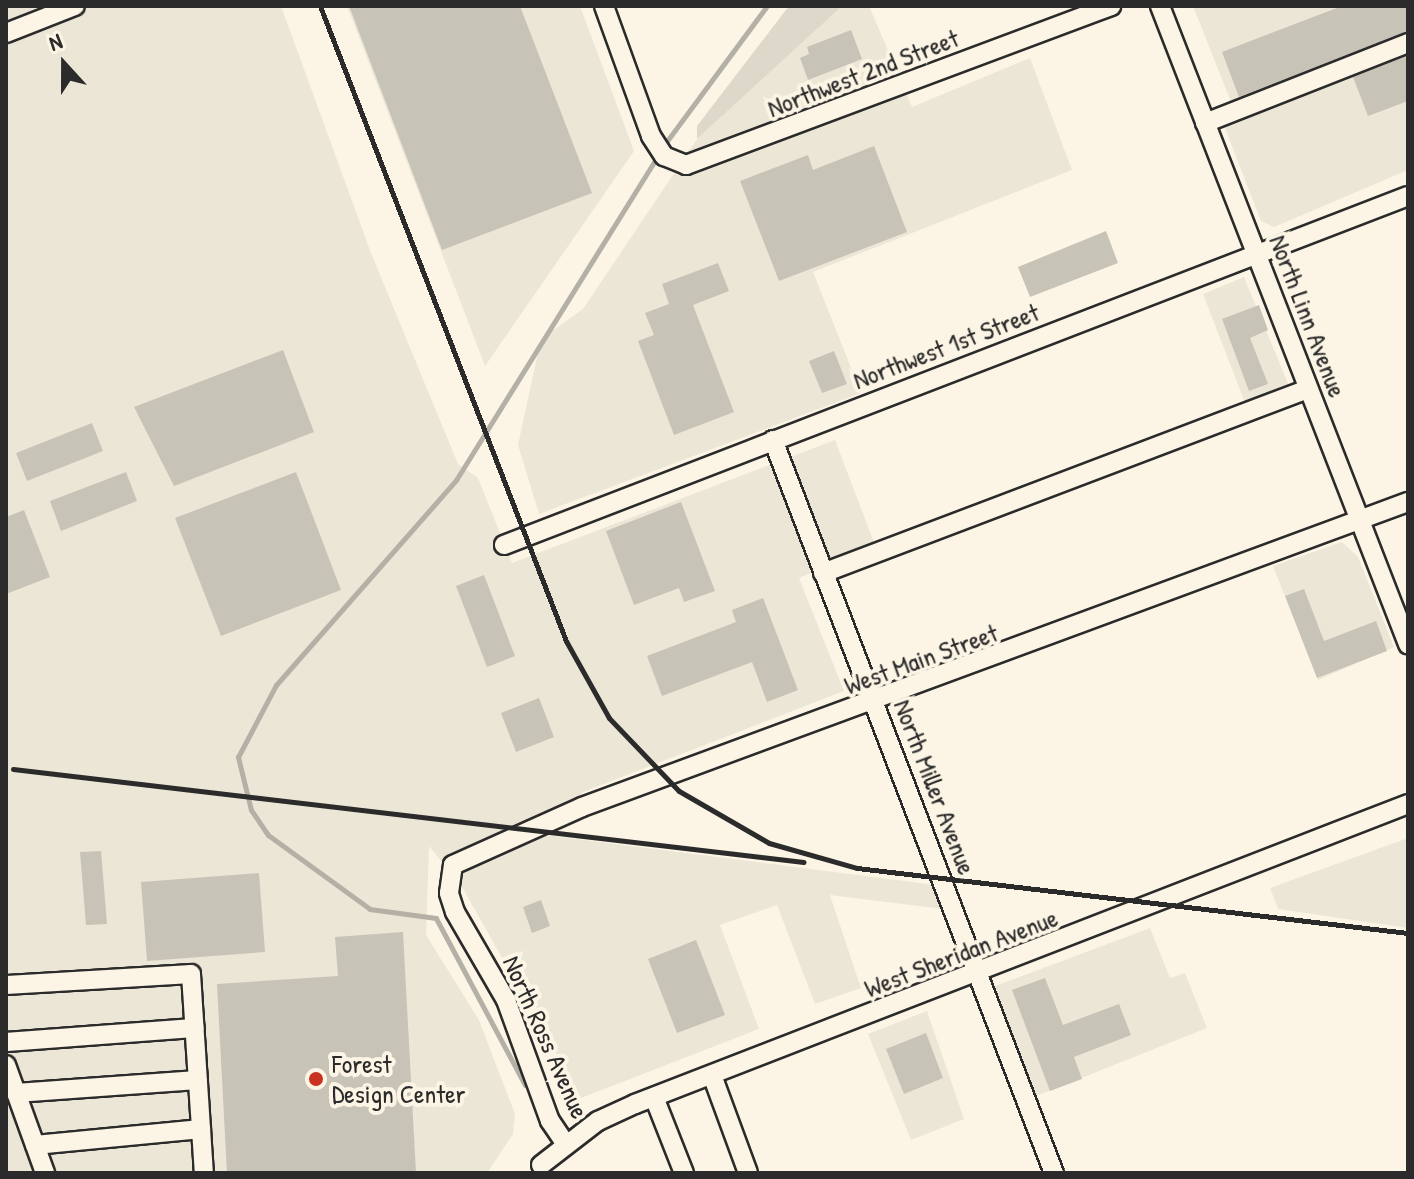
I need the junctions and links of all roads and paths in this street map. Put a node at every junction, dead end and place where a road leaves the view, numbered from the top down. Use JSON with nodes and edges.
{"nodes":[{"id":1,"x":75,"y":6,"type":"edge"},
{"id":2,"x":604,"y":6,"type":"edge"},
{"id":3,"x":1111,"y":6,"type":"edge"},
{"id":4,"x":1160,"y":6,"type":"edge"},
{"id":5,"x":6,"y":33,"type":"edge"},
{"id":6,"x":1408,"y":43,"type":"edge"},
{"id":7,"x":1205,"y":123,"type":"junction"},
{"id":8,"x":1408,"y":196,"type":"edge"},
{"id":9,"x":1257,"y":254,"type":"junction"},
{"id":10,"x":1308,"y":389,"type":"junction"},
{"id":11,"x":773,"y":440,"type":"junction"},
{"id":12,"x":1408,"y":502,"type":"edge"},
{"id":13,"x":1359,"y":521,"type":"junction"},
{"id":14,"x":504,"y":545,"type":"dead end"},
{"id":15,"x":823,"y":573,"type":"junction"},
{"id":16,"x":1408,"y":644,"type":"edge"},
{"id":17,"x":875,"y":705,"type":"junction"},
{"id":18,"x":1408,"y":804,"type":"edge"},
{"id":19,"x":453,"y":865,"type":"joint"},
{"id":20,"x":979,"y":973,"type":"junction"},
{"id":21,"x":6,"y":985,"type":"edge"},
{"id":22,"x":194,"y":1028,"type":"junction"},
{"id":23,"x":6,"y":1042,"type":"edge"},
{"id":24,"x":6,"y":1065,"type":"edge"},
{"id":25,"x":712,"y":1075,"type":"junction"},
{"id":26,"x":198,"y":1080,"type":"junction"},
{"id":27,"x":16,"y":1093,"type":"junction"},
{"id":28,"x":654,"y":1097,"type":"junction"},
{"id":29,"x":201,"y":1129,"type":"junction"},
{"id":30,"x":565,"y":1143,"type":"junction"},
{"id":31,"x":35,"y":1145,"type":"junction"},
{"id":32,"x":541,"y":1165,"type":"dead end"},
{"id":33,"x":45,"y":1173,"type":"edge"},
{"id":34,"x":204,"y":1173,"type":"edge"},
{"id":35,"x":684,"y":1173,"type":"edge"},
{"id":36,"x":748,"y":1173,"type":"edge"},
{"id":37,"x":1054,"y":1173,"type":"edge"}],
"edges":[{"from":1,"to":5,"type":"street"},
{"from":2,"to":3,"type":"street","name":"Northwest 2nd Street"},
{"from":4,"to":7,"type":"street","name":"North Linn Avenue"},
{"from":6,"to":7,"type":"street"},
{"from":7,"to":9,"type":"street","name":"North Linn Avenue"},
{"from":8,"to":9,"type":"street","name":"Northwest 1st Street"},
{"from":9,"to":10,"type":"street","name":"North Linn Avenue"},
{"from":9,"to":11,"type":"street","name":"Northwest 1st Street"},
{"from":10,"to":13,"type":"street","name":"North Linn Avenue"},
{"from":10,"to":15,"type":"street"},
{"from":11,"to":14,"type":"street","name":"Northwest 1st Street"},
{"from":11,"to":15,"type":"street","name":"North Miller Avenue"},
{"from":12,"to":13,"type":"street","name":"West Main Street"},
{"from":13,"to":16,"type":"street","name":"North Linn Avenue"},
{"from":13,"to":17,"type":"street","name":"West Main Street"},
{"from":15,"to":17,"type":"street","name":"North Miller Avenue"},
{"from":17,"to":19,"type":"street","name":"West Main Street"},
{"from":17,"to":20,"type":"street","name":"North Miller Avenue"},
{"from":18,"to":20,"type":"street","name":"West Sheridan Avenue"},
{"from":19,"to":30,"type":"street","name":"North Ross Avenue"},
{"from":20,"to":25,"type":"street","name":"West Sheridan Avenue"},
{"from":20,"to":37,"type":"street","name":"North Miller Avenue"},
{"from":21,"to":22,"type":"street"},
{"from":22,"to":23,"type":"street"},
{"from":22,"to":26,"type":"street"},
{"from":24,"to":27,"type":"street"},
{"from":25,"to":28,"type":"street","name":"West Sheridan Avenue"},
{"from":25,"to":36,"type":"street"},
{"from":26,"to":27,"type":"street"},
{"from":26,"to":29,"type":"street"},
{"from":27,"to":31,"type":"street"},
{"from":28,"to":30,"type":"street","name":"West Sheridan Avenue"},
{"from":28,"to":35,"type":"street"},
{"from":29,"to":31,"type":"street"},
{"from":29,"to":34,"type":"street"},
{"from":30,"to":32,"type":"street","name":"West Sheridan Avenue"},
{"from":31,"to":33,"type":"street"}]}
